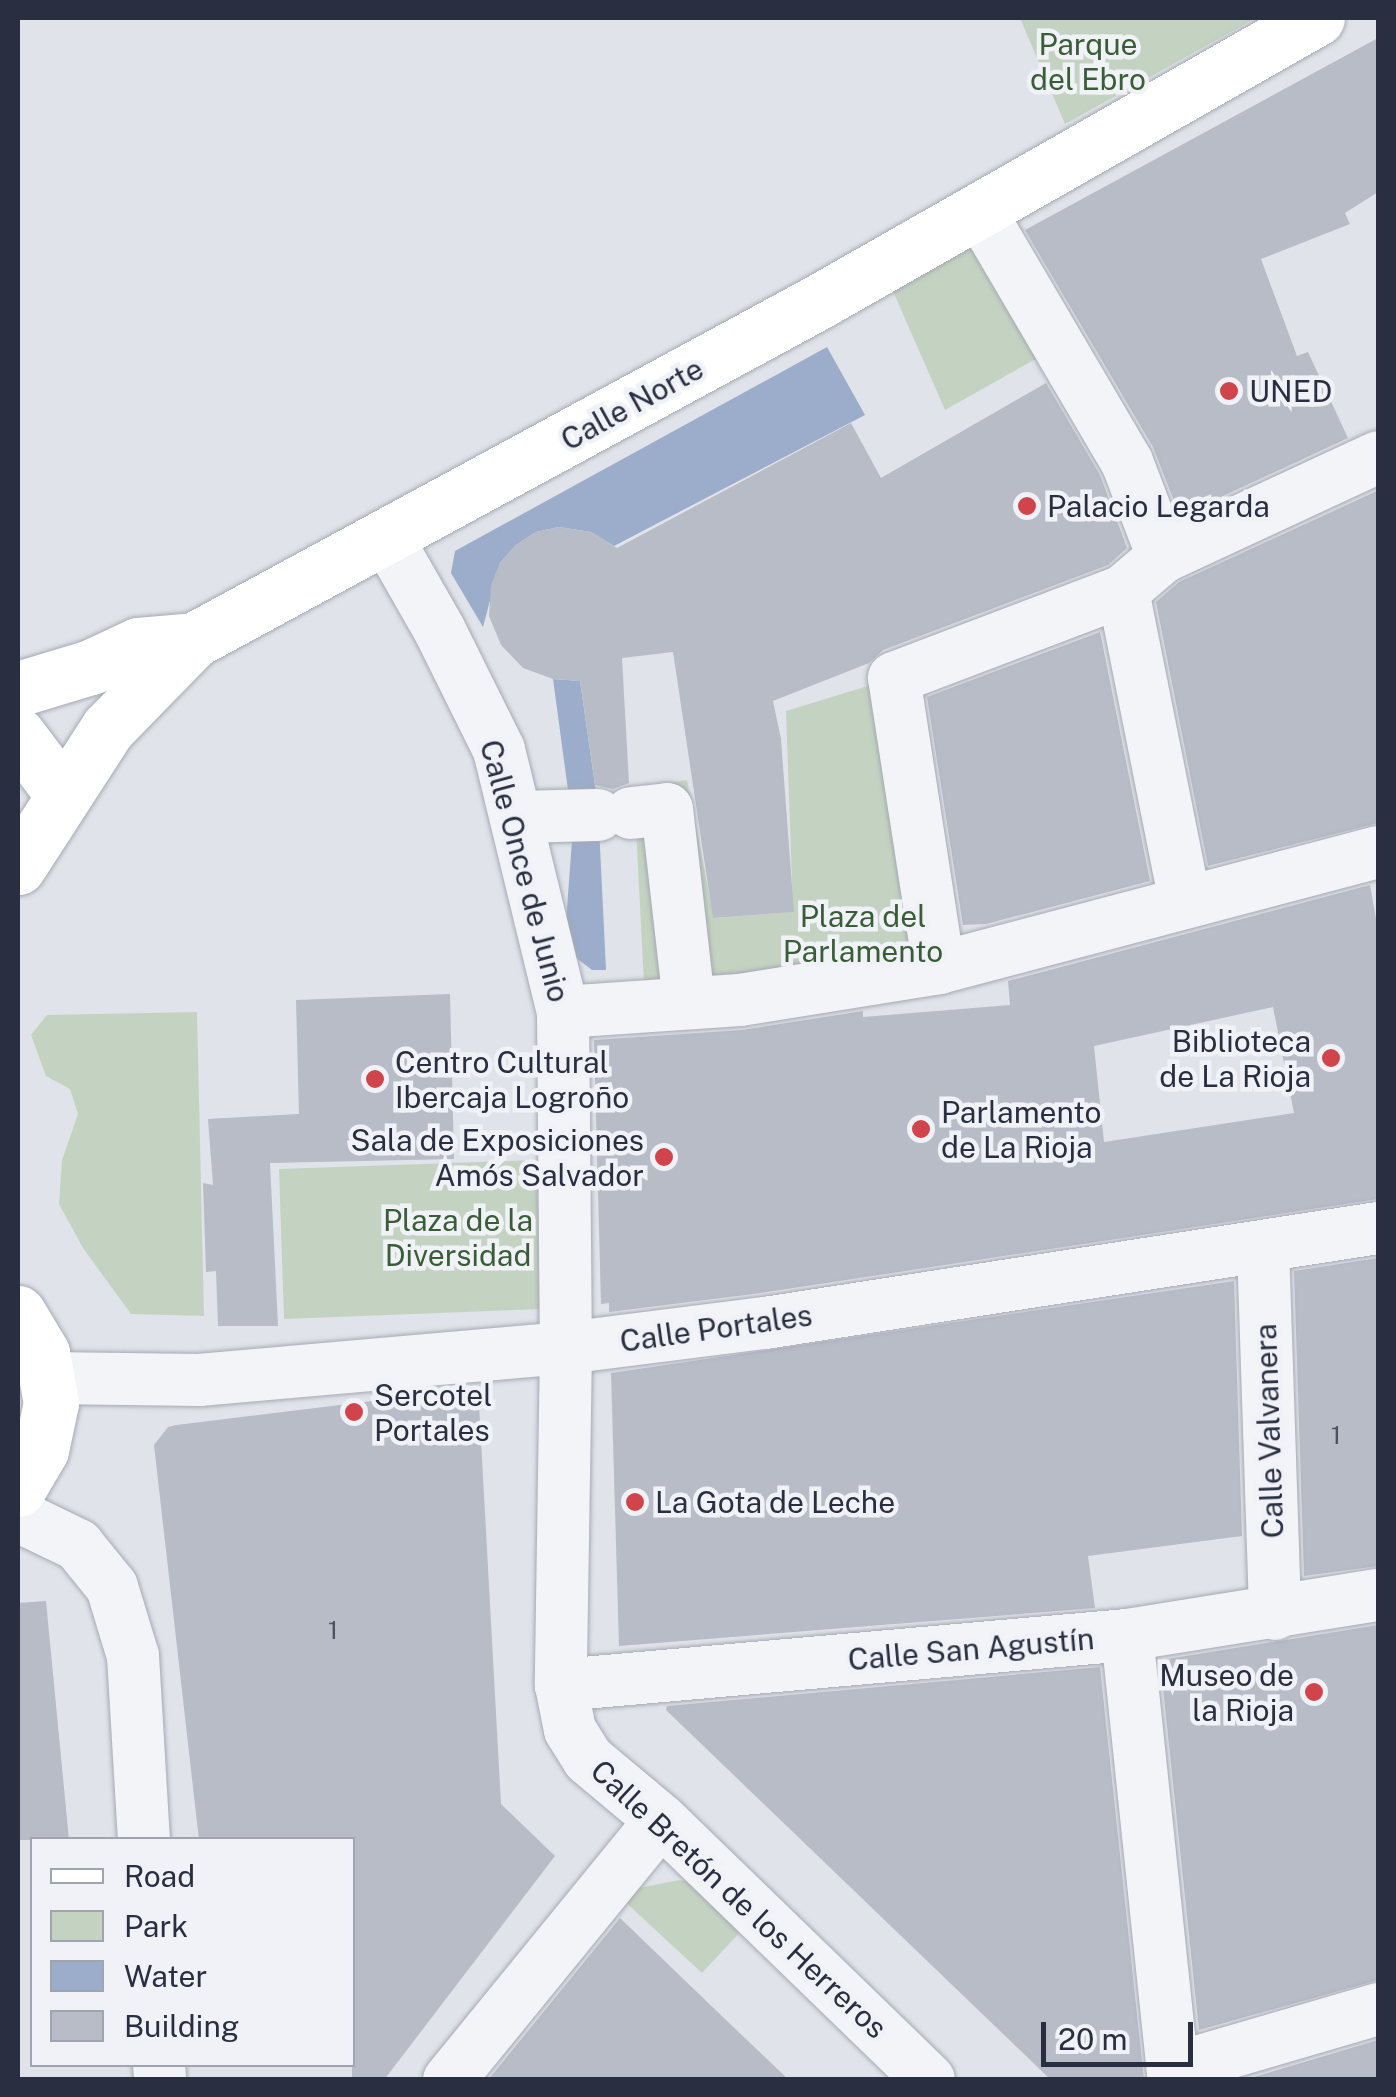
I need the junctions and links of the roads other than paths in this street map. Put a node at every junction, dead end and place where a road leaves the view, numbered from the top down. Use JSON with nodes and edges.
{"nodes":[{"id":1,"x":1317,"y":18,"type":"edge"},
{"id":2,"x":978,"y":210,"type":"junction"},
{"id":3,"x":1378,"y":457,"type":"edge"},
{"id":4,"x":387,"y":538,"type":"junction"},
{"id":5,"x":1163,"y":557,"type":"junction"},
{"id":6,"x":1123,"y":591,"type":"junction"},
{"id":7,"x":194,"y":640,"type":"junction"},
{"id":8,"x":18,"y":689,"type":"edge"},
{"id":9,"x":18,"y":735,"type":"edge"},
{"id":10,"x":64,"y":796,"type":"junction"},
{"id":11,"x":516,"y":816,"type":"junction"},
{"id":12,"x":1378,"y":852,"type":"edge"},
{"id":13,"x":18,"y":867,"type":"edge"},
{"id":14,"x":1184,"y":902,"type":"junction"},
{"id":15,"x":940,"y":968,"type":"junction"},
{"id":16,"x":689,"y":1002,"type":"junction"},
{"id":17,"x":564,"y":1012,"type":"junction"},
{"id":18,"x":1378,"y":1228,"type":"edge"},
{"id":19,"x":1263,"y":1247,"type":"junction"},
{"id":20,"x":18,"y":1283,"type":"edge"},
{"id":21,"x":36,"y":1348,"type":"edge"},
{"id":22,"x":566,"y":1348,"type":"junction"},
{"id":23,"x":18,"y":1489,"type":"edge"},
{"id":24,"x":18,"y":1516,"type":"edge"},
{"id":25,"x":1378,"y":1595,"type":"edge"},
{"id":26,"x":1275,"y":1614,"type":"junction"},
{"id":27,"x":1127,"y":1636,"type":"junction"},
{"id":28,"x":561,"y":1685,"type":"junction"},
{"id":29,"x":661,"y":1820,"type":"junction"},
{"id":30,"x":144,"y":1837,"type":"edge"},
{"id":31,"x":1378,"y":2009,"type":"edge"},
{"id":32,"x":1173,"y":2074,"type":"edge"},
{"id":33,"x":449,"y":2080,"type":"edge"},
{"id":34,"x":929,"y":2080,"type":"edge"}],
"edges":[{"from":1,"to":2,"type":"main road","name":"Calle Norte"},
{"from":2,"to":4,"type":"main road","name":"Calle Norte"},
{"from":2,"to":5,"type":"street"},
{"from":3,"to":5,"type":"street"},
{"from":4,"to":7,"type":"main road","name":"Calle Norte"},
{"from":4,"to":11,"type":"street","name":"Calle Once de Junio"},
{"from":5,"to":6,"type":"street"},
{"from":6,"to":14,"type":"street"},
{"from":6,"to":15,"type":"street"},
{"from":7,"to":8,"type":"main road"},
{"from":7,"to":10,"type":"main road","name":"Calle Norte"},
{"from":9,"to":10,"type":"main road"},
{"from":10,"to":13,"type":"main road","name":"Calle Norte"},
{"from":11,"to":16,"type":"street"},
{"from":11,"to":17,"type":"street","name":"Calle Once de Junio"},
{"from":12,"to":14,"type":"street"},
{"from":14,"to":15,"type":"street"},
{"from":15,"to":16,"type":"street"},
{"from":16,"to":17,"type":"street"},
{"from":17,"to":22,"type":"street","name":"Calle Once de Junio"},
{"from":18,"to":19,"type":"street","name":"Calle Portales"},
{"from":19,"to":22,"type":"street","name":"Calle Portales"},
{"from":19,"to":26,"type":"street","name":"Calle Valvanera"},
{"from":20,"to":21,"type":"main road"},
{"from":21,"to":22,"type":"street","name":"Calle Portales"},
{"from":21,"to":23,"type":"main road"},
{"from":22,"to":28,"type":"street","name":"Calle Bretón de los Herreros"},
{"from":24,"to":30,"type":"street"},
{"from":25,"to":26,"type":"street","name":"Calle San Agustín"},
{"from":26,"to":27,"type":"street","name":"Calle San Agustín"},
{"from":27,"to":28,"type":"street","name":"Calle San Agustín"},
{"from":27,"to":32,"type":"street"},
{"from":28,"to":29,"type":"street","name":"Calle Bretón de los Herreros"},
{"from":29,"to":33,"type":"street"},
{"from":29,"to":34,"type":"street","name":"Calle Bretón de los Herreros"},
{"from":31,"to":32,"type":"street"}]}
